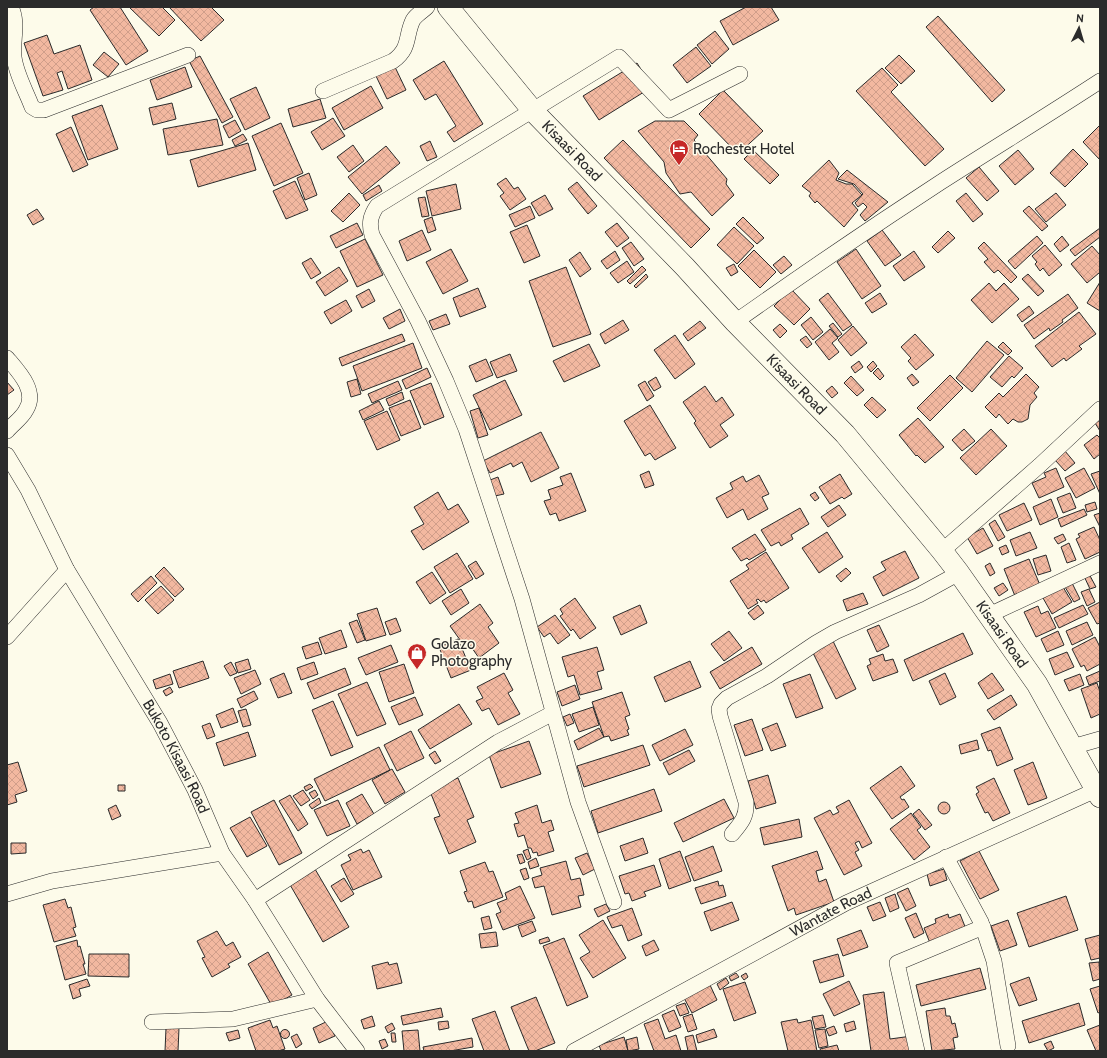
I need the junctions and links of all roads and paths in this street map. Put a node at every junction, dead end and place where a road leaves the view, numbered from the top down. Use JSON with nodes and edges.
{"nodes":[{"id":1,"x":12,"y":7,"type":"edge"},
{"id":2,"x":427,"y":7,"type":"edge"},
{"id":3,"x":448,"y":7,"type":"edge"},
{"id":4,"x":188,"y":54,"type":"dead end"},
{"id":5,"x":740,"y":74,"type":"dead end"},
{"id":6,"x":1100,"y":81,"type":"edge"},
{"id":7,"x":323,"y":91,"type":"dead end"},
{"id":8,"x":533,"y":111,"type":"junction"},
{"id":9,"x":735,"y":322,"type":"junction"},
{"id":10,"x":7,"y":358,"type":"edge"},
{"id":11,"x":1100,"y":409,"type":"edge"},
{"id":12,"x":7,"y":431,"type":"edge"},
{"id":13,"x":7,"y":455,"type":"edge"},
{"id":14,"x":942,"y":550,"type":"junction"},
{"id":15,"x":1100,"y":562,"type":"edge"},
{"id":16,"x":67,"y":570,"type":"junction"},
{"id":17,"x":959,"y":573,"type":"junction"},
{"id":18,"x":989,"y":615,"type":"junction"},
{"id":19,"x":7,"y":637,"type":"edge"},
{"id":20,"x":553,"y":714,"type":"junction"},
{"id":21,"x":1100,"y":738,"type":"edge"},
{"id":22,"x":1072,"y":747,"type":"junction"},
{"id":23,"x":1098,"y":794,"type":"edge"},
{"id":24,"x":732,"y":834,"type":"dead end"},
{"id":25,"x":222,"y":853,"type":"junction"},
{"id":26,"x":946,"y":857,"type":"junction"},
{"id":27,"x":7,"y":894,"type":"edge"},
{"id":28,"x":255,"y":900,"type":"junction"},
{"id":29,"x":614,"y":902,"type":"dead end"},
{"id":30,"x":982,"y":927,"type":"junction"},
{"id":31,"x":317,"y":999,"type":"junction"},
{"id":32,"x":152,"y":1022,"type":"dead end"},
{"id":33,"x":1008,"y":1046,"type":"dead end"},
{"id":34,"x":357,"y":1051,"type":"edge"},
{"id":35,"x":574,"y":1051,"type":"edge"},
{"id":36,"x":917,"y":1051,"type":"edge"}],
"edges":[{"from":1,"to":4,"type":"street"},
{"from":2,"to":7,"type":"street"},
{"from":3,"to":8,"type":"main road","name":"Kisaasi Road"},
{"from":5,"to":8,"type":"street"},
{"from":6,"to":9,"type":"street"},
{"from":8,"to":9,"type":"main road","name":"Kisaasi Road"},
{"from":8,"to":20,"type":"street"},
{"from":9,"to":14,"type":"main road","name":"Kisaasi Road"},
{"from":10,"to":12,"type":"street"},
{"from":11,"to":14,"type":"street"},
{"from":13,"to":16,"type":"street","name":"Bukoto Kisaasi Road"},
{"from":14,"to":17,"type":"main road","name":"Kisaasi Road"},
{"from":15,"to":18,"type":"street"},
{"from":16,"to":19,"type":"street"},
{"from":16,"to":25,"type":"street","name":"Bukoto Kisaasi Road"},
{"from":17,"to":18,"type":"main road","name":"Kisaasi Road"},
{"from":17,"to":24,"type":"street"},
{"from":18,"to":22,"type":"main road","name":"Kisaasi Road"},
{"from":20,"to":28,"type":"street"},
{"from":20,"to":29,"type":"street"},
{"from":21,"to":22,"type":"street"},
{"from":22,"to":23,"type":"main road","name":"Kisaasi Road"},
{"from":23,"to":26,"type":"street","name":"Wantate Road"},
{"from":25,"to":27,"type":"street"},
{"from":25,"to":28,"type":"street","name":"Bukoto Kisaasi Road"},
{"from":26,"to":30,"type":"street"},
{"from":26,"to":35,"type":"street","name":"Wantate Road"},
{"from":28,"to":31,"type":"street","name":"Bukoto Kisaasi Road"},
{"from":30,"to":33,"type":"street"},
{"from":30,"to":36,"type":"street"},
{"from":31,"to":32,"type":"street"},
{"from":31,"to":34,"type":"street","name":"Bukoto Kisaasi Road"}]}
